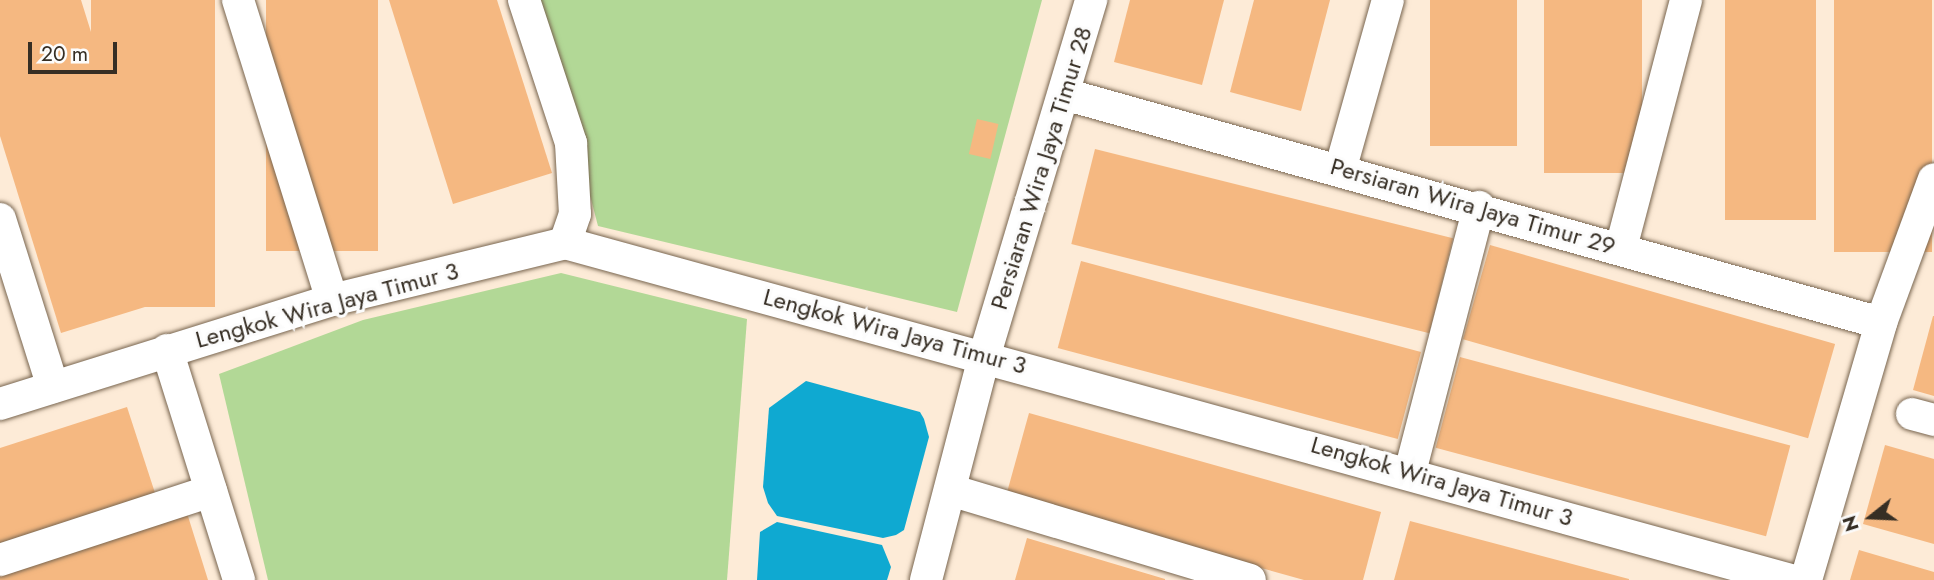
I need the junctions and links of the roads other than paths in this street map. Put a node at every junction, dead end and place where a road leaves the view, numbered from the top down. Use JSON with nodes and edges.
{"nodes":[{"id":1,"x":238,"y":0,"type":"edge"},
{"id":2,"x":524,"y":0,"type":"edge"},
{"id":3,"x":1091,"y":0,"type":"edge"},
{"id":4,"x":1388,"y":0,"type":"edge"},
{"id":5,"x":1686,"y":0,"type":"edge"},
{"id":6,"x":1064,"y":94,"type":"junction"},
{"id":7,"x":1341,"y":167,"type":"junction"},
{"id":8,"x":1934,"y":179,"type":"edge"},
{"id":9,"x":1479,"y":207,"type":"junction"},
{"id":10,"x":0,"y":219,"type":"edge"},
{"id":11,"x":565,"y":243,"type":"junction"},
{"id":12,"x":1621,"y":248,"type":"junction"},
{"id":13,"x":332,"y":300,"type":"junction"},
{"id":14,"x":1881,"y":323,"type":"junction"},
{"id":15,"x":167,"y":350,"type":"junction"},
{"id":16,"x":985,"y":354,"type":"junction"},
{"id":17,"x":53,"y":387,"type":"junction"},
{"id":18,"x":0,"y":404,"type":"edge"},
{"id":19,"x":1410,"y":472,"type":"junction"},
{"id":20,"x":950,"y":490,"type":"junction"},
{"id":21,"x":211,"y":491,"type":"junction"},
{"id":22,"x":0,"y":560,"type":"edge"},
{"id":23,"x":239,"y":580,"type":"edge"},
{"id":24,"x":926,"y":580,"type":"edge"},
{"id":25,"x":1250,"y":580,"type":"edge"},
{"id":26,"x":1791,"y":580,"type":"edge"},
{"id":27,"x":1806,"y":580,"type":"edge"}],
"edges":[{"from":1,"to":13,"type":"street"},
{"from":2,"to":11,"type":"street"},
{"from":3,"to":6,"type":"street","name":"Persiaran Wira Jaya Timur 28"},
{"from":4,"to":7,"type":"street"},
{"from":5,"to":12,"type":"street"},
{"from":6,"to":7,"type":"street","name":"Persiaran Wira Jaya Timur 29"},
{"from":6,"to":16,"type":"street","name":"Persiaran Wira Jaya Timur 28"},
{"from":7,"to":9,"type":"street","name":"Persiaran Wira Jaya Timur 29"},
{"from":8,"to":14,"type":"street"},
{"from":9,"to":12,"type":"street","name":"Persiaran Wira Jaya Timur 29"},
{"from":9,"to":19,"type":"street"},
{"from":10,"to":17,"type":"street"},
{"from":11,"to":13,"type":"street","name":"Lengkok Wira Jaya Timur 3"},
{"from":11,"to":16,"type":"street","name":"Lengkok Wira Jaya Timur 3"},
{"from":12,"to":14,"type":"street","name":"Persiaran Wira Jaya Timur 29"},
{"from":13,"to":15,"type":"street","name":"Lengkok Wira Jaya Timur 3"},
{"from":14,"to":27,"type":"street"},
{"from":15,"to":17,"type":"street","name":"Lengkok Wira Jaya Timur 3"},
{"from":15,"to":21,"type":"street"},
{"from":16,"to":19,"type":"street","name":"Lengkok Wira Jaya Timur 3"},
{"from":16,"to":20,"type":"street","name":"Persiaran Wira Jaya Timur 28"},
{"from":17,"to":18,"type":"street","name":"Lengkok Wira Jaya Timur 3"},
{"from":19,"to":26,"type":"street","name":"Lengkok Wira Jaya Timur 3"},
{"from":20,"to":24,"type":"street","name":"Persiaran Wira Jaya Timur 28"},
{"from":20,"to":25,"type":"street"},
{"from":21,"to":22,"type":"street"},
{"from":21,"to":23,"type":"street"}]}
